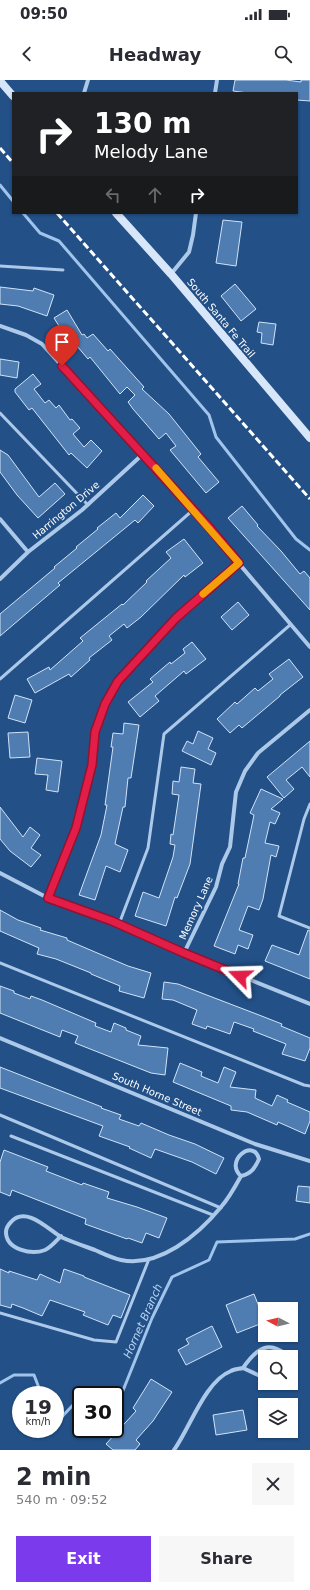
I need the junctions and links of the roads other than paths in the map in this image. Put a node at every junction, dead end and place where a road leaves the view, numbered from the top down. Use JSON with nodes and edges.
{"nodes":[{"id":1,"x":88,"y":80,"type":"edge"},
{"id":2,"x":217,"y":80,"type":"edge"},
{"id":3,"x":0,"y":81,"type":"edge"},
{"id":4,"x":84,"y":92,"type":"edge"},
{"id":5,"x":215,"y":92,"type":"edge"},
{"id":6,"x":12,"y":95,"type":"edge"},
{"id":7,"x":117,"y":214,"type":"edge"},
{"id":8,"x":196,"y":214,"type":"edge"},
{"id":9,"x":0,"y":266,"type":"edge"},
{"id":10,"x":63,"y":270,"type":"dead end"},
{"id":11,"x":171,"y":274,"type":"junction"},
{"id":12,"x":0,"y":326,"type":"edge"},
{"id":13,"x":0,"y":413,"type":"edge"},
{"id":14,"x":310,"y":438,"type":"edge"},
{"id":15,"x":143,"y":454,"type":"junction"},
{"id":16,"x":88,"y":505,"type":"junction"},
{"id":17,"x":193,"y":510,"type":"junction"},
{"id":18,"x":0,"y":519,"type":"edge"},
{"id":19,"x":28,"y":552,"type":"junction"},
{"id":20,"x":239,"y":563,"type":"junction"},
{"id":21,"x":0,"y":579,"type":"edge"},
{"id":22,"x":290,"y":625,"type":"junction"},
{"id":23,"x":310,"y":647,"type":"edge"},
{"id":24,"x":0,"y":679,"type":"edge"},
{"id":25,"x":310,"y":710,"type":"edge"},
{"id":26,"x":310,"y":804,"type":"edge"},
{"id":27,"x":0,"y":873,"type":"edge"},
{"id":28,"x":48,"y":898,"type":"junction"},
{"id":29,"x":119,"y":924,"type":"junction"},
{"id":30,"x":310,"y":928,"type":"edge"},
{"id":31,"x":184,"y":953,"type":"junction"},
{"id":32,"x":0,"y":963,"type":"edge"},
{"id":33,"x":310,"y":1004,"type":"edge"},
{"id":34,"x":0,"y":1038,"type":"edge"},
{"id":35,"x":310,"y":1086,"type":"edge"},
{"id":36,"x":0,"y":1115,"type":"edge"},
{"id":37,"x":11,"y":1136,"type":"dead end"},
{"id":38,"x":255,"y":1144,"type":"junction"},
{"id":39,"x":252,"y":1150,"type":"junction"},
{"id":40,"x":310,"y":1161,"type":"edge"},
{"id":41,"x":241,"y":1176,"type":"junction"},
{"id":42,"x":221,"y":1208,"type":"junction"},
{"id":43,"x":213,"y":1215,"type":"junction"},
{"id":44,"x":61,"y":1236,"type":"junction"},
{"id":45,"x":149,"y":1259,"type":"junction"},
{"id":46,"x":0,"y":1313,"type":"edge"},
{"id":47,"x":260,"y":1350,"type":"edge"},
{"id":48,"x":278,"y":1350,"type":"edge"},
{"id":49,"x":258,"y":1351,"type":"edge"},
{"id":50,"x":243,"y":1368,"type":"junction"},
{"id":51,"x":258,"y":1375,"type":"edge"},
{"id":52,"x":174,"y":1450,"type":"edge"}],
"edges":[{"from":1,"to":4,"type":"street"},
{"from":2,"to":5,"type":"street"},
{"from":3,"to":6,"type":"street"},
{"from":7,"to":11,"type":"street","name":"South Santa Fe Trail"},
{"from":8,"to":11,"type":"street"},
{"from":9,"to":10,"type":"lane"},
{"from":11,"to":14,"type":"street","name":"South Santa Fe Trail"},
{"from":12,"to":15,"type":"street"},
{"from":13,"to":16,"type":"lane"},
{"from":15,"to":16,"type":"street","name":"Harrington Drive"},
{"from":15,"to":17,"type":"street"},
{"from":16,"to":19,"type":"street","name":"Harrington Drive"},
{"from":17,"to":20,"type":"street"},
{"from":17,"to":24,"type":"lane"},
{"from":18,"to":19,"type":"street"},
{"from":19,"to":21,"type":"street","name":"Harrington Drive"},
{"from":20,"to":22,"type":"street"},
{"from":20,"to":28,"type":"street"},
{"from":22,"to":23,"type":"street"},
{"from":22,"to":29,"type":"lane"},
{"from":25,"to":31,"type":"street","name":"Memory Lane"},
{"from":26,"to":30,"type":"lane"},
{"from":27,"to":28,"type":"street"},
{"from":28,"to":29,"type":"street"},
{"from":29,"to":31,"type":"street"},
{"from":31,"to":33,"type":"street"},
{"from":32,"to":35,"type":"lane"},
{"from":34,"to":38,"type":"street","name":"South Horne Street"},
{"from":36,"to":42,"type":"lane"},
{"from":37,"to":43,"type":"lane"},
{"from":38,"to":39,"type":"street"},
{"from":38,"to":40,"type":"street","name":"South Horne Street"},
{"from":39,"to":41,"type":"street"},
{"from":39,"to":41,"type":"street"},
{"from":41,"to":42,"type":"street"},
{"from":42,"to":43,"type":"street"},
{"from":43,"to":45,"type":"street"},
{"from":44,"to":44,"type":"street"},
{"from":44,"to":45,"type":"street"},
{"from":45,"to":46,"type":"lane"},
{"from":47,"to":48,"type":"street"},
{"from":49,"to":50,"type":"street"},
{"from":50,"to":51,"type":"street"},
{"from":50,"to":52,"type":"street"}]}
